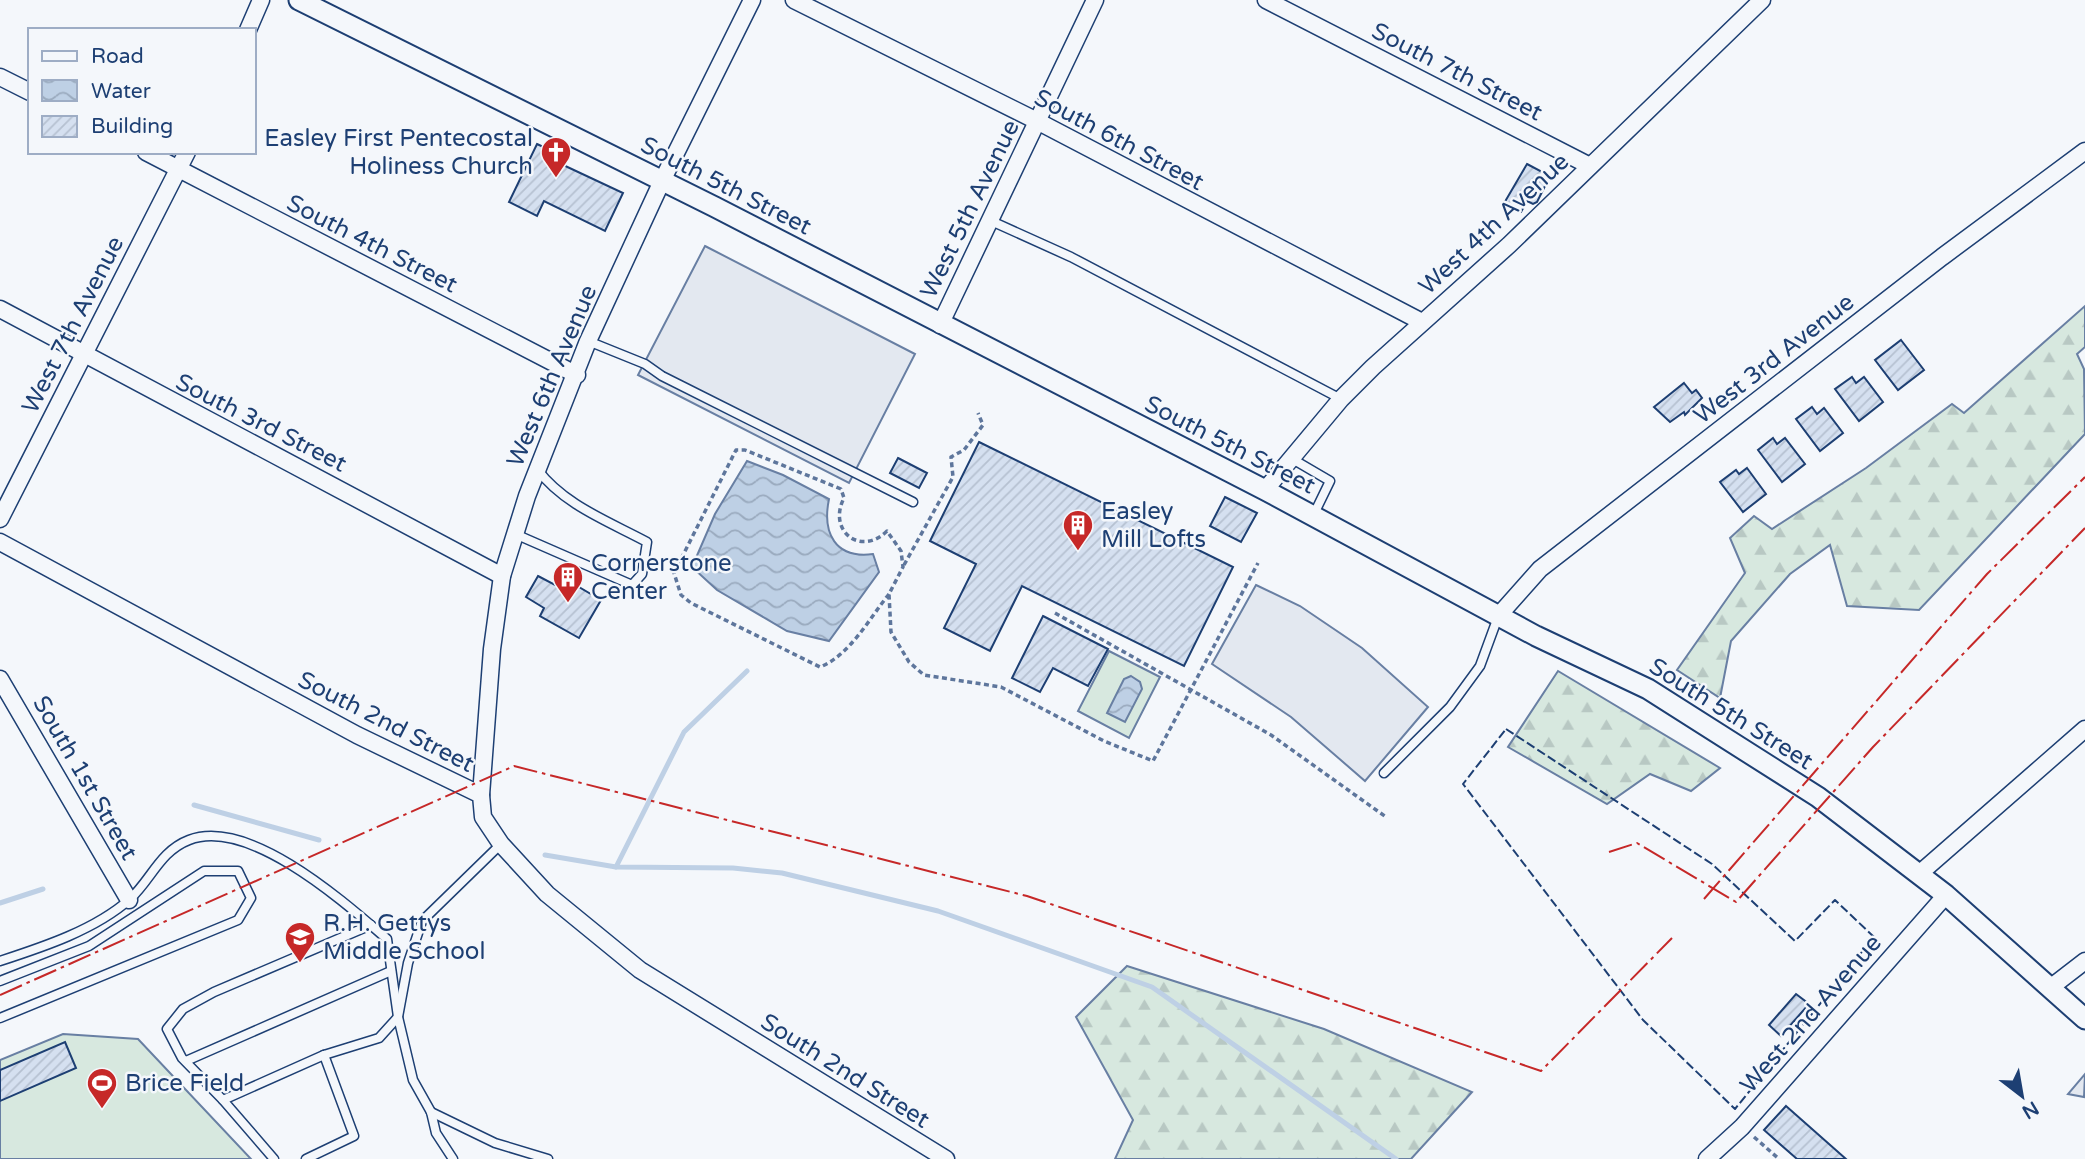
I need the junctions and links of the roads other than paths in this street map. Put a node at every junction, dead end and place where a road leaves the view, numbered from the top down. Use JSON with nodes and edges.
{"nodes":[{"id":1,"x":261,"y":0,"type":"edge"},
{"id":2,"x":299,"y":0,"type":"edge"},
{"id":3,"x":752,"y":0,"type":"edge"},
{"id":4,"x":794,"y":0,"type":"edge"},
{"id":5,"x":1094,"y":0,"type":"edge"},
{"id":6,"x":1266,"y":0,"type":"edge"},
{"id":7,"x":1753,"y":2,"type":"edge"},
{"id":8,"x":249,"y":28,"type":"edge"},
{"id":9,"x":0,"y":77,"type":"edge"},
{"id":10,"x":28,"y":91,"type":"edge"},
{"id":11,"x":1037,"y":121,"type":"junction"},
{"id":12,"x":2085,"y":151,"type":"edge"},
{"id":13,"x":150,"y":154,"type":"edge"},
{"id":14,"x":186,"y":154,"type":"edge"},
{"id":15,"x":1590,"y":166,"type":"junction"},
{"id":16,"x":178,"y":169,"type":"junction"},
{"id":17,"x":662,"y":181,"type":"junction"},
{"id":18,"x":989,"y":220,"type":"junction"},
{"id":19,"x":0,"y":309,"type":"edge"},
{"id":20,"x":1422,"y":322,"type":"junction"},
{"id":21,"x":940,"y":325,"type":"junction"},
{"id":22,"x":589,"y":341,"type":"junction"},
{"id":23,"x":84,"y":355,"type":"junction"},
{"id":24,"x":577,"y":376,"type":"junction"},
{"id":25,"x":1341,"y":398,"type":"junction"},
{"id":26,"x":1289,"y":457,"type":"junction"},
{"id":27,"x":537,"y":469,"type":"junction"},
{"id":28,"x":1265,"y":490,"type":"junction"},
{"id":29,"x":913,"y":502,"type":"dead end"},
{"id":30,"x":1313,"y":516,"type":"junction"},
{"id":31,"x":0,"y":519,"type":"edge"},
{"id":32,"x":515,"y":534,"type":"junction"},
{"id":33,"x":0,"y":542,"type":"edge"},
{"id":34,"x":502,"y":576,"type":"junction"},
{"id":35,"x":1500,"y":614,"type":"junction"},
{"id":36,"x":0,"y":679,"type":"edge"},
{"id":37,"x":2085,"y":729,"type":"edge"},
{"id":38,"x":1384,"y":773,"type":"dead end"},
{"id":39,"x":481,"y":795,"type":"junction"},
{"id":40,"x":501,"y":844,"type":"junction"},
{"id":41,"x":1919,"y":874,"type":"junction"},
{"id":42,"x":1946,"y":895,"type":"junction"},
{"id":43,"x":129,"y":900,"type":"junction"},
{"id":44,"x":371,"y":925,"type":"junction"},
{"id":45,"x":0,"y":961,"type":"edge"},
{"id":46,"x":2085,"y":961,"type":"edge"},
{"id":47,"x":391,"y":971,"type":"junction"},
{"id":48,"x":0,"y":981,"type":"edge"},
{"id":49,"x":2050,"y":988,"type":"junction"},
{"id":50,"x":398,"y":1017,"type":"junction"},
{"id":51,"x":0,"y":1018,"type":"edge"},
{"id":52,"x":2085,"y":1019,"type":"edge"},
{"id":53,"x":324,"y":1055,"type":"junction"},
{"id":54,"x":186,"y":1061,"type":"junction"},
{"id":55,"x":223,"y":1100,"type":"junction"},
{"id":56,"x":431,"y":1112,"type":"junction"},
{"id":57,"x":274,"y":1159,"type":"edge"},
{"id":58,"x":306,"y":1159,"type":"edge"},
{"id":59,"x":453,"y":1159,"type":"edge"},
{"id":60,"x":548,"y":1159,"type":"edge"},
{"id":61,"x":946,"y":1159,"type":"edge"},
{"id":62,"x":1706,"y":1159,"type":"edge"}],
"edges":[{"from":1,"to":8,"type":"street"},
{"from":2,"to":17,"type":"street","name":"South 5th Street"},
{"from":3,"to":17,"type":"street","name":"West 6th Avenue"},
{"from":4,"to":11,"type":"street","name":"South 6th Street"},
{"from":5,"to":11,"type":"street","name":"West 5th Avenue"},
{"from":6,"to":15,"type":"street","name":"South 7th Street"},
{"from":7,"to":15,"type":"street","name":"West 4th Avenue"},
{"from":9,"to":10,"type":"street"},
{"from":11,"to":18,"type":"street","name":"West 5th Avenue"},
{"from":11,"to":20,"type":"street","name":"South 6th Street"},
{"from":12,"to":35,"type":"street","name":"West 3rd Avenue"},
{"from":13,"to":16,"type":"street","name":"South 4th Street"},
{"from":14,"to":16,"type":"street","name":"West 7th Avenue"},
{"from":15,"to":20,"type":"street","name":"West 4th Avenue"},
{"from":16,"to":23,"type":"street","name":"West 7th Avenue"},
{"from":16,"to":24,"type":"street","name":"South 4th Street"},
{"from":17,"to":21,"type":"street","name":"South 5th Street"},
{"from":17,"to":22,"type":"street","name":"West 6th Avenue"},
{"from":18,"to":21,"type":"street","name":"West 5th Avenue"},
{"from":18,"to":25,"type":"lane"},
{"from":19,"to":23,"type":"street","name":"South 3rd Street"},
{"from":20,"to":25,"type":"street","name":"West 4th Avenue"},
{"from":21,"to":28,"type":"street","name":"South 5th Street"},
{"from":22,"to":24,"type":"street","name":"West 6th Avenue"},
{"from":22,"to":29,"type":"lane"},
{"from":23,"to":31,"type":"street","name":"West 7th Avenue"},
{"from":23,"to":34,"type":"street","name":"South 3rd Street"},
{"from":24,"to":27,"type":"street","name":"West 6th Avenue"},
{"from":25,"to":26,"type":"street","name":"West 4th Avenue"},
{"from":26,"to":28,"type":"street","name":"West 4th Avenue"},
{"from":26,"to":30,"type":"lane"},
{"from":27,"to":32,"type":"street","name":"West 6th Avenue"},
{"from":27,"to":32,"type":"lane"},
{"from":28,"to":30,"type":"street","name":"South 5th Street"},
{"from":30,"to":35,"type":"street","name":"South 5th Street"},
{"from":32,"to":34,"type":"street","name":"West 6th Avenue"},
{"from":33,"to":39,"type":"street","name":"South 2nd Street"},
{"from":34,"to":39,"type":"street","name":"West 6th Avenue"},
{"from":35,"to":38,"type":"lane"},
{"from":35,"to":41,"type":"street","name":"South 5th Street"},
{"from":36,"to":43,"type":"street","name":"South 1st Street"},
{"from":37,"to":41,"type":"street"},
{"from":39,"to":40,"type":"street","name":"South 2nd Street"},
{"from":40,"to":50,"type":"lane"},
{"from":40,"to":61,"type":"street","name":"South 2nd Street"},
{"from":41,"to":42,"type":"street","name":"South 5th Street"},
{"from":42,"to":49,"type":"street","name":"South 5th Street"},
{"from":42,"to":62,"type":"street","name":"West 2nd Avenue"},
{"from":43,"to":44,"type":"lane"},
{"from":43,"to":45,"type":"lane"},
{"from":44,"to":47,"type":"lane"},
{"from":44,"to":54,"type":"lane"},
{"from":46,"to":49,"type":"street"},
{"from":47,"to":50,"type":"lane"},
{"from":47,"to":54,"type":"lane"},
{"from":48,"to":51,"type":"lane"},
{"from":49,"to":52,"type":"street","name":"South 5th Street"},
{"from":50,"to":53,"type":"lane"},
{"from":50,"to":56,"type":"lane"},
{"from":53,"to":55,"type":"lane"},
{"from":53,"to":58,"type":"lane"},
{"from":54,"to":55,"type":"lane"},
{"from":55,"to":57,"type":"lane"},
{"from":56,"to":59,"type":"lane"},
{"from":56,"to":60,"type":"lane"}]}
